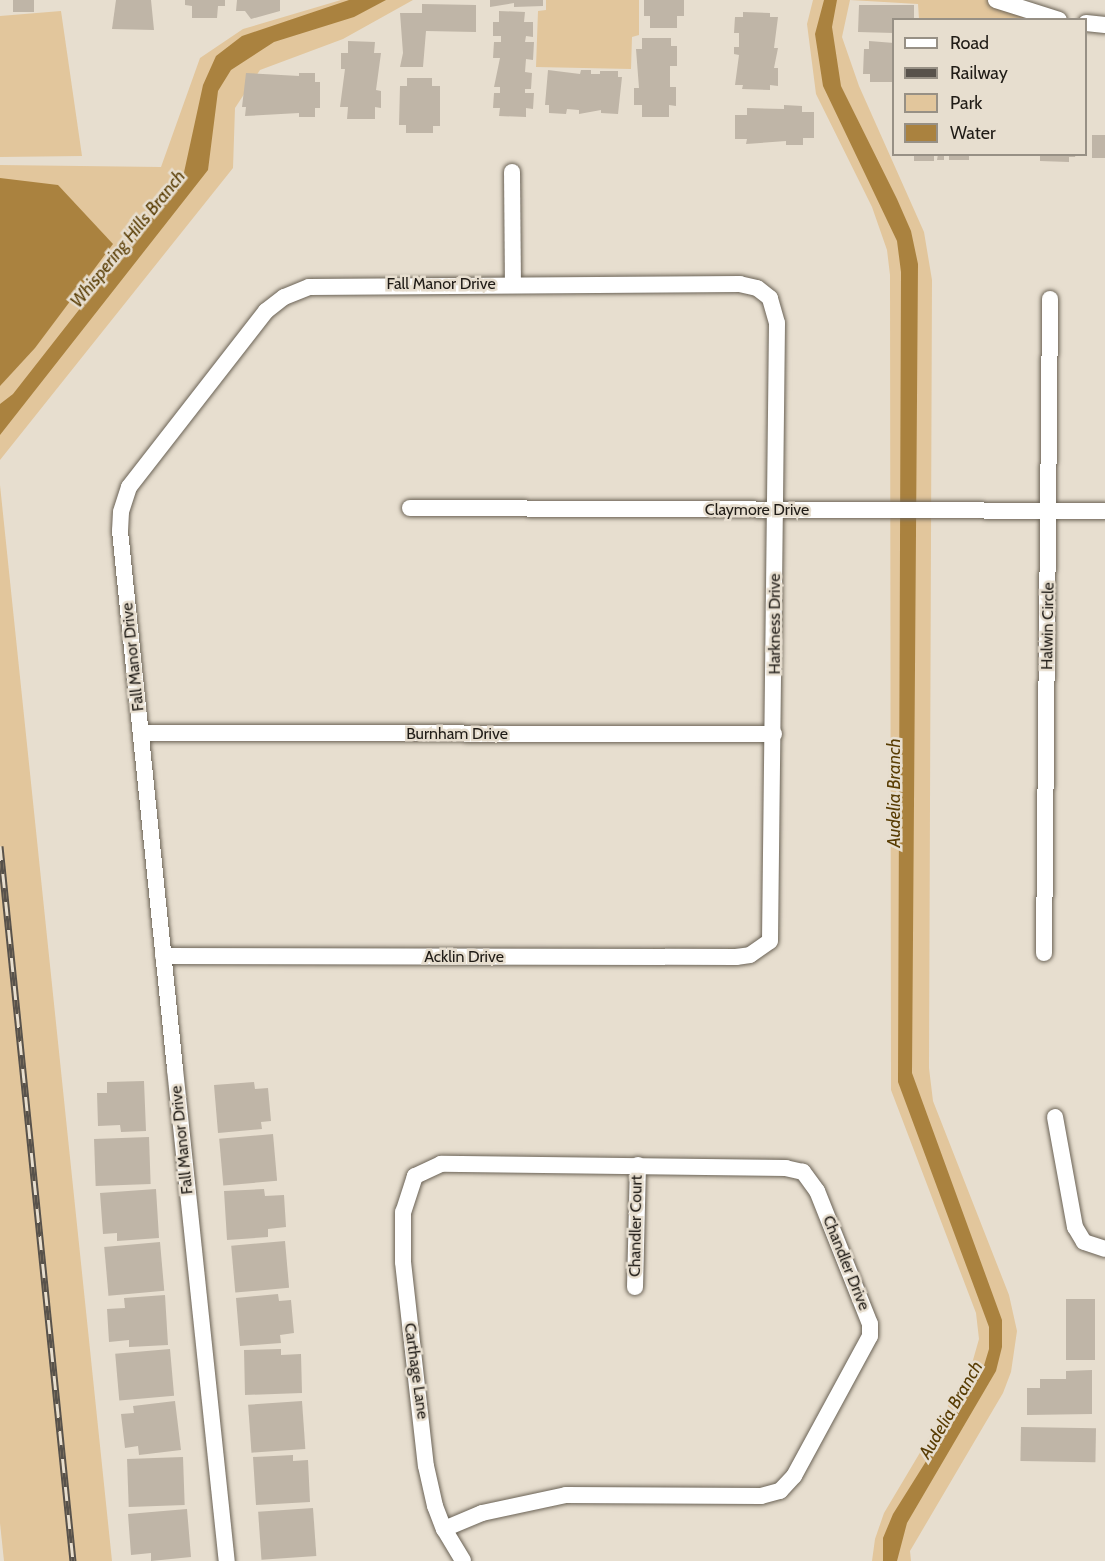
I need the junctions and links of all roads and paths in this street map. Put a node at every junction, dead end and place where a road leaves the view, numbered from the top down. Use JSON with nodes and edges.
{"nodes":[{"id":1,"x":996,"y":0,"type":"edge"},
{"id":2,"x":1053,"y":18,"type":"edge"},
{"id":3,"x":1087,"y":23,"type":"edge"},
{"id":4,"x":1105,"y":25,"type":"edge"},
{"id":5,"x":512,"y":172,"type":"dead end"},
{"id":6,"x":513,"y":283,"type":"junction"},
{"id":7,"x":770,"y":298,"type":"joint"},
{"id":8,"x":1050,"y":299,"type":"dead end"},
{"id":9,"x":410,"y":508,"type":"dead end"},
{"id":10,"x":776,"y":510,"type":"junction"},
{"id":11,"x":1049,"y":511,"type":"junction"},
{"id":12,"x":1105,"y":511,"type":"edge"},
{"id":13,"x":141,"y":733,"type":"junction"},
{"id":14,"x":774,"y":734,"type":"junction"},
{"id":15,"x":762,"y":948,"type":"joint"},
{"id":16,"x":1044,"y":953,"type":"dead end"},
{"id":17,"x":164,"y":956,"type":"junction"},
{"id":18,"x":1055,"y":1117,"type":"dead end"},
{"id":19,"x":638,"y":1165,"type":"junction"},
{"id":20,"x":416,"y":1176,"type":"joint"},
{"id":21,"x":1105,"y":1249,"type":"edge"},
{"id":22,"x":635,"y":1287,"type":"dead end"},
{"id":23,"x":444,"y":1529,"type":"junction"},
{"id":24,"x":227,"y":1561,"type":"edge"},
{"id":25,"x":463,"y":1561,"type":"edge"}],
"edges":[{"from":1,"to":2,"type":"street"},
{"from":3,"to":4,"type":"street"},
{"from":5,"to":6,"type":"street"},
{"from":6,"to":7,"type":"street","name":"Fall Manor Drive"},
{"from":6,"to":13,"type":"street","name":"Fall Manor Drive"},
{"from":7,"to":10,"type":"street","name":"Harkness Drive"},
{"from":8,"to":11,"type":"street","name":"Halwin Circle"},
{"from":9,"to":10,"type":"street","name":"Claymore Drive"},
{"from":10,"to":11,"type":"street","name":"Claymore Drive"},
{"from":10,"to":14,"type":"street","name":"Harkness Drive"},
{"from":11,"to":12,"type":"street","name":"Claymore Drive"},
{"from":11,"to":16,"type":"street","name":"Halwin Circle"},
{"from":13,"to":14,"type":"street","name":"Burnham Drive"},
{"from":13,"to":17,"type":"street","name":"Fall Manor Drive"},
{"from":14,"to":15,"type":"street","name":"Harkness Drive"},
{"from":15,"to":17,"type":"street","name":"Acklin Drive"},
{"from":17,"to":24,"type":"street","name":"Fall Manor Drive"},
{"from":18,"to":21,"type":"street"},
{"from":19,"to":20,"type":"street","name":"Chandler Drive"},
{"from":19,"to":22,"type":"street","name":"Chandler Court"},
{"from":19,"to":23,"type":"street","name":"Chandler Drive"},
{"from":20,"to":23,"type":"street","name":"Carthage Lane"},
{"from":23,"to":25,"type":"street","name":"Carthage Lane"}]}
